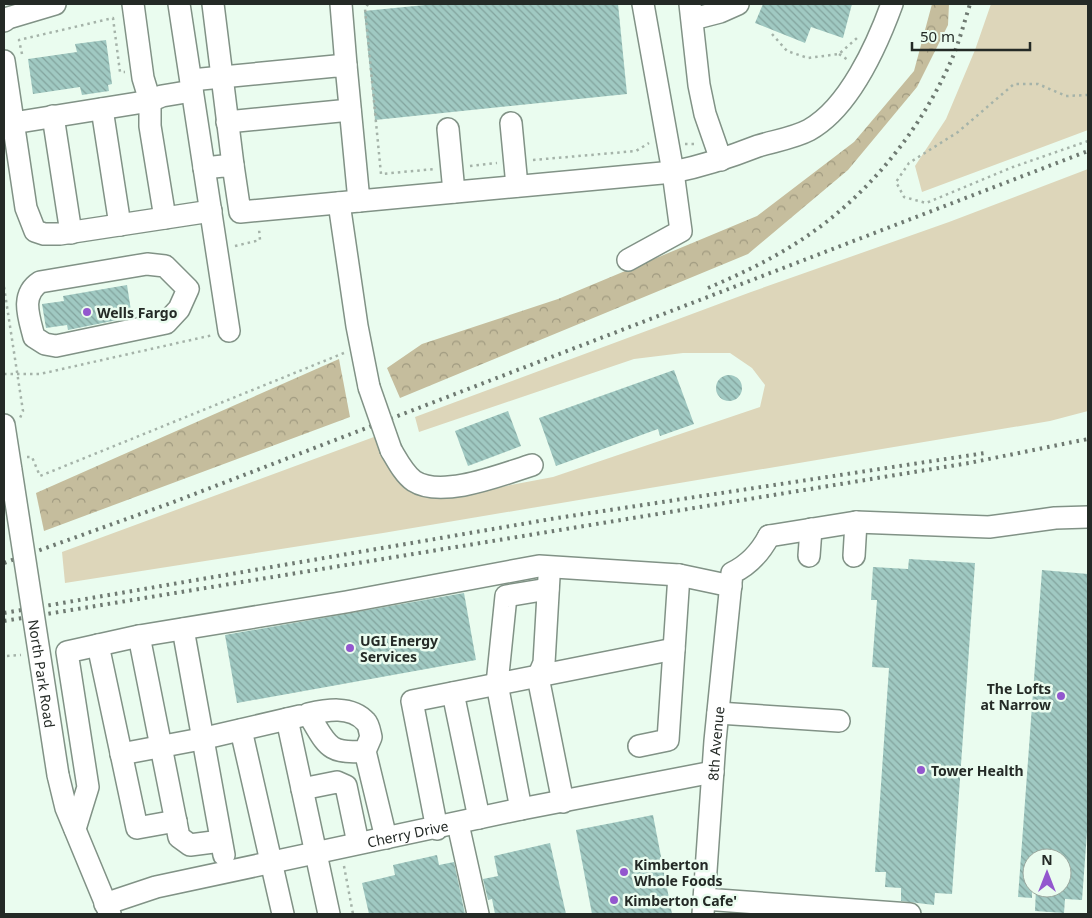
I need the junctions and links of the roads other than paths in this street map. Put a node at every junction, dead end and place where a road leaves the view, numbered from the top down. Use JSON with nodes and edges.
{"nodes":[{"id":1,"x":55,"y":4,"type":"edge"},
{"id":2,"x":133,"y":4,"type":"edge"},
{"id":3,"x":179,"y":4,"type":"edge"},
{"id":4,"x":213,"y":4,"type":"edge"},
{"id":5,"x":341,"y":4,"type":"edge"},
{"id":6,"x":643,"y":4,"type":"edge"},
{"id":7,"x":738,"y":4,"type":"edge"},
{"id":8,"x":892,"y":4,"type":"edge"},
{"id":9,"x":692,"y":11,"type":"edge"},
{"id":10,"x":4,"y":21,"type":"edge"},
{"id":11,"x":13,"y":59,"type":"edge"},
{"id":12,"x":346,"y":65,"type":"junction"},
{"id":13,"x":221,"y":77,"type":"junction"},
{"id":14,"x":192,"y":85,"type":"junction"},
{"id":15,"x":150,"y":101,"type":"junction"},
{"id":16,"x":102,"y":109,"type":"junction"},
{"id":17,"x":350,"y":110,"type":"junction"},
{"id":18,"x":53,"y":116,"type":"junction"},
{"id":19,"x":13,"y":122,"type":"junction"},
{"id":20,"x":227,"y":122,"type":"junction"},
{"id":21,"x":511,"y":123,"type":"dead end"},
{"id":22,"x":448,"y":129,"type":"dead end"},
{"id":23,"x":721,"y":160,"type":"junction"},
{"id":24,"x":233,"y":165,"type":"junction"},
{"id":25,"x":204,"y":168,"type":"junction"},
{"id":26,"x":674,"y":172,"type":"junction"},
{"id":27,"x":517,"y":186,"type":"junction"},
{"id":28,"x":454,"y":192,"type":"junction"},
{"id":29,"x":349,"y":202,"type":"junction"},
{"id":30,"x":211,"y":211,"type":"junction"},
{"id":31,"x":165,"y":218,"type":"junction"},
{"id":32,"x":120,"y":225,"type":"junction"},
{"id":33,"x":71,"y":233,"type":"junction"},
{"id":34,"x":628,"y":260,"type":"dead end"},
{"id":35,"x":222,"y":282,"type":"junction"},
{"id":36,"x":188,"y":289,"type":"junction"},
{"id":37,"x":229,"y":331,"type":"dead end"},
{"id":38,"x":11,"y":424,"type":"edge"},
{"id":39,"x":532,"y":465,"type":"dead end"},
{"id":40,"x":1088,"y":517,"type":"edge"},
{"id":41,"x":856,"y":522,"type":"junction"},
{"id":42,"x":811,"y":529,"type":"junction"},
{"id":43,"x":769,"y":536,"type":"junction"},
{"id":44,"x":809,"y":556,"type":"dead end"},
{"id":45,"x":854,"y":556,"type":"dead end"},
{"id":46,"x":768,"y":565,"type":"dead end"},
{"id":47,"x":550,"y":567,"type":"junction"},
{"id":48,"x":679,"y":575,"type":"junction"},
{"id":49,"x":731,"y":579,"type":"junction"},
{"id":50,"x":548,"y":589,"type":"junction"},
{"id":51,"x":183,"y":629,"type":"junction"},
{"id":52,"x":139,"y":636,"type":"junction"},
{"id":53,"x":98,"y":645,"type":"junction"},
{"id":54,"x":674,"y":650,"type":"junction"},
{"id":55,"x":538,"y":677,"type":"junction"},
{"id":56,"x":497,"y":684,"type":"junction"},
{"id":57,"x":453,"y":693,"type":"junction"},
{"id":58,"x":718,"y":713,"type":"junction"},
{"id":59,"x":308,"y":714,"type":"junction"},
{"id":60,"x":287,"y":719,"type":"junction"},
{"id":61,"x":840,"y":721,"type":"dead end"},
{"id":62,"x":241,"y":730,"type":"junction"},
{"id":63,"x":201,"y":739,"type":"junction"},
{"id":64,"x":161,"y":746,"type":"junction"},
{"id":65,"x":639,"y":746,"type":"dead end"},
{"id":66,"x":365,"y":751,"type":"junction"},
{"id":67,"x":121,"y":754,"type":"junction"},
{"id":68,"x":713,"y":772,"type":"junction"},
{"id":69,"x":302,"y":790,"type":"junction"},
{"id":70,"x":563,"y":802,"type":"junction"},
{"id":71,"x":521,"y":809,"type":"junction"},
{"id":72,"x":479,"y":818,"type":"junction"},
{"id":73,"x":176,"y":821,"type":"junction"},
{"id":74,"x":458,"y":824,"type":"junction"},
{"id":75,"x":75,"y":829,"type":"junction"},
{"id":76,"x":437,"y":829,"type":"junction"},
{"id":77,"x":386,"y":838,"type":"junction"},
{"id":78,"x":221,"y":841,"type":"junction"},
{"id":79,"x":349,"y":845,"type":"junction"},
{"id":80,"x":315,"y":853,"type":"junction"},
{"id":81,"x":272,"y":862,"type":"junction"},
{"id":82,"x":227,"y":872,"type":"junction"},
{"id":83,"x":703,"y":906,"type":"edge"},
{"id":84,"x":107,"y":909,"type":"edge"},
{"id":85,"x":283,"y":914,"type":"edge"},
{"id":86,"x":329,"y":914,"type":"edge"},
{"id":87,"x":478,"y":914,"type":"edge"},
{"id":88,"x":910,"y":914,"type":"edge"}],
"edges":[{"from":1,"to":10,"type":"street"},
{"from":2,"to":15,"type":"street"},
{"from":3,"to":14,"type":"street"},
{"from":4,"to":13,"type":"street"},
{"from":5,"to":12,"type":"street"},
{"from":6,"to":26,"type":"street"},
{"from":7,"to":9,"type":"street"},
{"from":8,"to":23,"type":"street"},
{"from":9,"to":23,"type":"street"},
{"from":11,"to":19,"type":"street"},
{"from":12,"to":13,"type":"street"},
{"from":12,"to":17,"type":"street"},
{"from":13,"to":14,"type":"street"},
{"from":13,"to":20,"type":"street"},
{"from":14,"to":15,"type":"street"},
{"from":14,"to":25,"type":"street"},
{"from":15,"to":16,"type":"street"},
{"from":15,"to":31,"type":"street"},
{"from":16,"to":18,"type":"street"},
{"from":16,"to":32,"type":"street"},
{"from":17,"to":20,"type":"street"},
{"from":17,"to":29,"type":"street"},
{"from":18,"to":19,"type":"street"},
{"from":18,"to":33,"type":"street"},
{"from":19,"to":33,"type":"street"},
{"from":20,"to":24,"type":"street"},
{"from":21,"to":27,"type":"street"},
{"from":22,"to":28,"type":"street"},
{"from":23,"to":26,"type":"street"},
{"from":24,"to":25,"type":"street"},
{"from":24,"to":29,"type":"street"},
{"from":25,"to":30,"type":"street"},
{"from":26,"to":27,"type":"street"},
{"from":26,"to":34,"type":"street"},
{"from":27,"to":28,"type":"street"},
{"from":28,"to":29,"type":"street"},
{"from":29,"to":39,"type":"street","bridge":true},
{"from":30,"to":31,"type":"street"},
{"from":30,"to":35,"type":"street"},
{"from":31,"to":32,"type":"street"},
{"from":32,"to":33,"type":"street"},
{"from":35,"to":36,"type":"street"},
{"from":35,"to":37,"type":"street"},
{"from":36,"to":36,"type":"street"},
{"from":38,"to":75,"type":"street","name":"North Park Road","bridge":true},
{"from":40,"to":41,"type":"street"},
{"from":41,"to":42,"type":"street"},
{"from":41,"to":45,"type":"street"},
{"from":42,"to":43,"type":"street"},
{"from":42,"to":44,"type":"street"},
{"from":43,"to":46,"type":"street"},
{"from":43,"to":49,"type":"street"},
{"from":47,"to":48,"type":"street"},
{"from":47,"to":50,"type":"street"},
{"from":47,"to":51,"type":"street"},
{"from":48,"to":49,"type":"street"},
{"from":48,"to":54,"type":"street"},
{"from":49,"to":58,"type":"street","name":"8th Avenue"},
{"from":50,"to":55,"type":"street"},
{"from":50,"to":56,"type":"street"},
{"from":51,"to":52,"type":"street"},
{"from":51,"to":63,"type":"street"},
{"from":52,"to":53,"type":"street"},
{"from":52,"to":64,"type":"street"},
{"from":53,"to":67,"type":"street"},
{"from":53,"to":75,"type":"street"},
{"from":54,"to":55,"type":"street"},
{"from":54,"to":65,"type":"street"},
{"from":55,"to":56,"type":"street"},
{"from":55,"to":70,"type":"street"},
{"from":56,"to":57,"type":"street"},
{"from":56,"to":71,"type":"street"},
{"from":57,"to":72,"type":"street"},
{"from":57,"to":76,"type":"street"},
{"from":58,"to":61,"type":"street"},
{"from":58,"to":68,"type":"street","name":"8th Avenue"},
{"from":59,"to":60,"type":"street"},
{"from":59,"to":66,"type":"street"},
{"from":59,"to":66,"type":"street"},
{"from":60,"to":62,"type":"street"},
{"from":60,"to":69,"type":"street"},
{"from":62,"to":63,"type":"street"},
{"from":62,"to":81,"type":"street"},
{"from":63,"to":64,"type":"street"},
{"from":63,"to":78,"type":"street"},
{"from":64,"to":67,"type":"street"},
{"from":64,"to":73,"type":"street"},
{"from":66,"to":77,"type":"street"},
{"from":67,"to":73,"type":"street"},
{"from":68,"to":70,"type":"street","name":"Cherry Drive"},
{"from":68,"to":83,"type":"street","name":"8th Avenue"},
{"from":69,"to":79,"type":"street"},
{"from":69,"to":80,"type":"street"},
{"from":70,"to":71,"type":"street","name":"Cherry Drive"},
{"from":71,"to":72,"type":"street","name":"Cherry Drive"},
{"from":72,"to":74,"type":"street","name":"Cherry Drive"},
{"from":73,"to":78,"type":"street"},
{"from":74,"to":76,"type":"street","name":"Cherry Drive"},
{"from":74,"to":87,"type":"street"},
{"from":75,"to":84,"type":"street","name":"North Park Road"},
{"from":76,"to":77,"type":"street","name":"Cherry Drive"},
{"from":77,"to":79,"type":"street","name":"Cherry Drive"},
{"from":78,"to":82,"type":"street"},
{"from":79,"to":80,"type":"street","name":"Cherry Drive"},
{"from":80,"to":81,"type":"street","name":"Cherry Drive"},
{"from":80,"to":86,"type":"street"},
{"from":81,"to":82,"type":"street","name":"Cherry Drive"},
{"from":81,"to":85,"type":"street"},
{"from":82,"to":84,"type":"street","name":"Cherry Drive"},
{"from":83,"to":88,"type":"street"}]}
